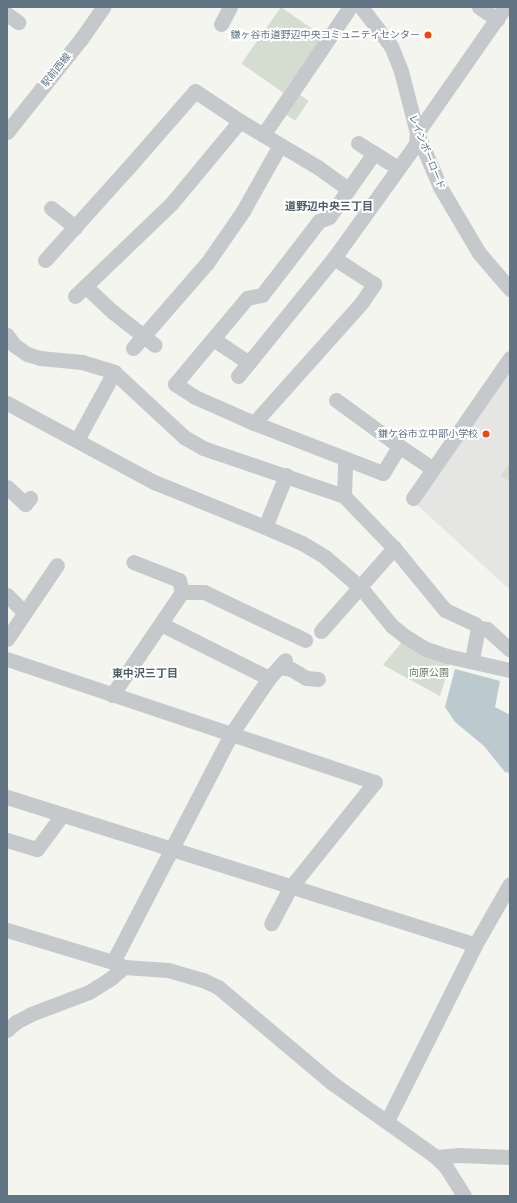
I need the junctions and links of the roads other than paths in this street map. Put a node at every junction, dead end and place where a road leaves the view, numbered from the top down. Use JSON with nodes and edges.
{"nodes":[{"id":1,"x":103,"y":7,"type":"edge"},
{"id":2,"x":350,"y":7,"type":"edge"},
{"id":3,"x":361,"y":7,"type":"edge"},
{"id":4,"x":479,"y":7,"type":"edge"},
{"id":5,"x":501,"y":13,"type":"edge"},
{"id":6,"x":240,"y":121,"type":"junction"},
{"id":7,"x":7,"y":132,"type":"edge"},
{"id":8,"x":417,"y":133,"type":"junction"},
{"id":9,"x":263,"y":135,"type":"junction"},
{"id":10,"x":358,"y":143,"type":"dead end"},
{"id":11,"x":280,"y":145,"type":"junction"},
{"id":12,"x":374,"y":153,"type":"junction"},
{"id":13,"x":398,"y":168,"type":"junction"},
{"id":14,"x":348,"y":189,"type":"junction"},
{"id":15,"x":52,"y":208,"type":"dead end"},
{"id":16,"x":75,"y":227,"type":"junction"},
{"id":17,"x":334,"y":258,"type":"junction"},
{"id":18,"x":45,"y":260,"type":"dead end"},
{"id":19,"x":510,"y":289,"type":"edge"},
{"id":20,"x":7,"y":335,"type":"edge"},
{"id":21,"x":212,"y":339,"type":"junction"},
{"id":22,"x":149,"y":341,"type":"junction"},
{"id":23,"x":133,"y":348,"type":"dead end"},
{"id":24,"x":510,"y":358,"type":"edge"},
{"id":25,"x":249,"y":363,"type":"junction"},
{"id":26,"x":114,"y":372,"type":"junction"},
{"id":27,"x":238,"y":376,"type":"dead end"},
{"id":28,"x":336,"y":400,"type":"dead end"},
{"id":29,"x":7,"y":403,"type":"edge"},
{"id":30,"x":254,"y":423,"type":"junction"},
{"id":31,"x":77,"y":440,"type":"junction"},
{"id":32,"x":399,"y":446,"type":"junction"},
{"id":33,"x":345,"y":459,"type":"junction"},
{"id":34,"x":433,"y":469,"type":"junction"},
{"id":35,"x":286,"y":475,"type":"junction"},
{"id":36,"x":7,"y":487,"type":"edge"},
{"id":37,"x":344,"y":496,"type":"junction"},
{"id":38,"x":30,"y":498,"type":"dead end"},
{"id":39,"x":413,"y":498,"type":"dead end"},
{"id":40,"x":265,"y":527,"type":"junction"},
{"id":41,"x":394,"y":548,"type":"junction"},
{"id":42,"x":133,"y":562,"type":"dead end"},
{"id":43,"x":57,"y":565,"type":"dead end"},
{"id":44,"x":361,"y":588,"type":"junction"},
{"id":45,"x":182,"y":592,"type":"junction"},
{"id":46,"x":7,"y":595,"type":"edge"},
{"id":47,"x":24,"y":612,"type":"junction"},
{"id":48,"x":161,"y":624,"type":"junction"},
{"id":49,"x":478,"y":628,"type":"junction"},
{"id":50,"x":321,"y":631,"type":"dead end"},
{"id":51,"x":7,"y":639,"type":"edge"},
{"id":52,"x":305,"y":640,"type":"dead end"},
{"id":53,"x":510,"y":650,"type":"edge"},
{"id":54,"x":7,"y":659,"type":"edge"},
{"id":55,"x":472,"y":660,"type":"junction"},
{"id":56,"x":278,"y":668,"type":"junction"},
{"id":57,"x":510,"y":670,"type":"edge"},
{"id":58,"x":318,"y":679,"type":"dead end"},
{"id":59,"x":112,"y":695,"type":"junction"},
{"id":60,"x":231,"y":734,"type":"junction"},
{"id":61,"x":7,"y":797,"type":"edge"},
{"id":62,"x":62,"y":815,"type":"junction"},
{"id":63,"x":7,"y":840,"type":"edge"},
{"id":64,"x":171,"y":850,"type":"junction"},
{"id":65,"x":510,"y":884,"type":"edge"},
{"id":66,"x":290,"y":888,"type":"junction"},
{"id":67,"x":271,"y":924,"type":"dead end"},
{"id":68,"x":7,"y":930,"type":"edge"},
{"id":69,"x":475,"y":945,"type":"junction"},
{"id":70,"x":119,"y":964,"type":"junction"},
{"id":71,"x":7,"y":1030,"type":"edge"},
{"id":72,"x":387,"y":1121,"type":"junction"},
{"id":73,"x":436,"y":1157,"type":"junction"},
{"id":74,"x":510,"y":1157,"type":"edge"},
{"id":75,"x":462,"y":1195,"type":"edge"}],
"edges":[{"from":1,"to":7,"type":"street","name":"駅前西線"},
{"from":2,"to":9,"type":"street"},
{"from":3,"to":8,"type":"street","name":"レインボーロード"},
{"from":4,"to":5,"type":"street"},
{"from":5,"to":8,"type":"street"},
{"from":6,"to":9,"type":"street"},
{"from":6,"to":16,"type":"street"},
{"from":6,"to":22,"type":"street"},
{"from":8,"to":13,"type":"street"},
{"from":8,"to":19,"type":"street","name":"レインボーロード"},
{"from":9,"to":11,"type":"street"},
{"from":10,"to":12,"type":"street"},
{"from":11,"to":14,"type":"street"},
{"from":11,"to":22,"type":"street"},
{"from":12,"to":13,"type":"street"},
{"from":12,"to":14,"type":"street"},
{"from":13,"to":17,"type":"street"},
{"from":14,"to":21,"type":"street"},
{"from":15,"to":16,"type":"street"},
{"from":16,"to":18,"type":"street"},
{"from":17,"to":25,"type":"street"},
{"from":17,"to":30,"type":"street"},
{"from":20,"to":26,"type":"street"},
{"from":21,"to":25,"type":"street"},
{"from":21,"to":30,"type":"street"},
{"from":22,"to":23,"type":"street"},
{"from":24,"to":34,"type":"street"},
{"from":25,"to":27,"type":"street"},
{"from":26,"to":31,"type":"street"},
{"from":26,"to":35,"type":"street"},
{"from":28,"to":32,"type":"street"},
{"from":29,"to":31,"type":"street"},
{"from":30,"to":33,"type":"street"},
{"from":31,"to":40,"type":"street"},
{"from":32,"to":33,"type":"street"},
{"from":32,"to":34,"type":"street"},
{"from":33,"to":37,"type":"street"},
{"from":34,"to":39,"type":"street"},
{"from":35,"to":37,"type":"street"},
{"from":35,"to":40,"type":"street"},
{"from":36,"to":38,"type":"street"},
{"from":37,"to":41,"type":"street"},
{"from":40,"to":44,"type":"street"},
{"from":41,"to":44,"type":"street"},
{"from":41,"to":49,"type":"street"},
{"from":42,"to":45,"type":"street"},
{"from":43,"to":47,"type":"street"},
{"from":44,"to":50,"type":"street"},
{"from":44,"to":55,"type":"street"},
{"from":45,"to":48,"type":"street"},
{"from":45,"to":52,"type":"street"},
{"from":46,"to":47,"type":"street"},
{"from":47,"to":51,"type":"street"},
{"from":48,"to":56,"type":"street"},
{"from":48,"to":59,"type":"street"},
{"from":49,"to":53,"type":"street"},
{"from":49,"to":55,"type":"street"},
{"from":54,"to":59,"type":"street"},
{"from":55,"to":57,"type":"street"},
{"from":56,"to":58,"type":"street"},
{"from":56,"to":60,"type":"street"},
{"from":59,"to":60,"type":"street"},
{"from":60,"to":64,"type":"street"},
{"from":60,"to":66,"type":"street"},
{"from":61,"to":62,"type":"street"},
{"from":62,"to":63,"type":"street"},
{"from":62,"to":64,"type":"street"},
{"from":64,"to":66,"type":"street"},
{"from":64,"to":70,"type":"street"},
{"from":65,"to":69,"type":"street"},
{"from":66,"to":67,"type":"street"},
{"from":66,"to":69,"type":"street"},
{"from":68,"to":70,"type":"street"},
{"from":69,"to":72,"type":"street"},
{"from":70,"to":71,"type":"street"},
{"from":70,"to":72,"type":"street"},
{"from":72,"to":73,"type":"street"},
{"from":73,"to":74,"type":"street"},
{"from":73,"to":75,"type":"street"}]}
